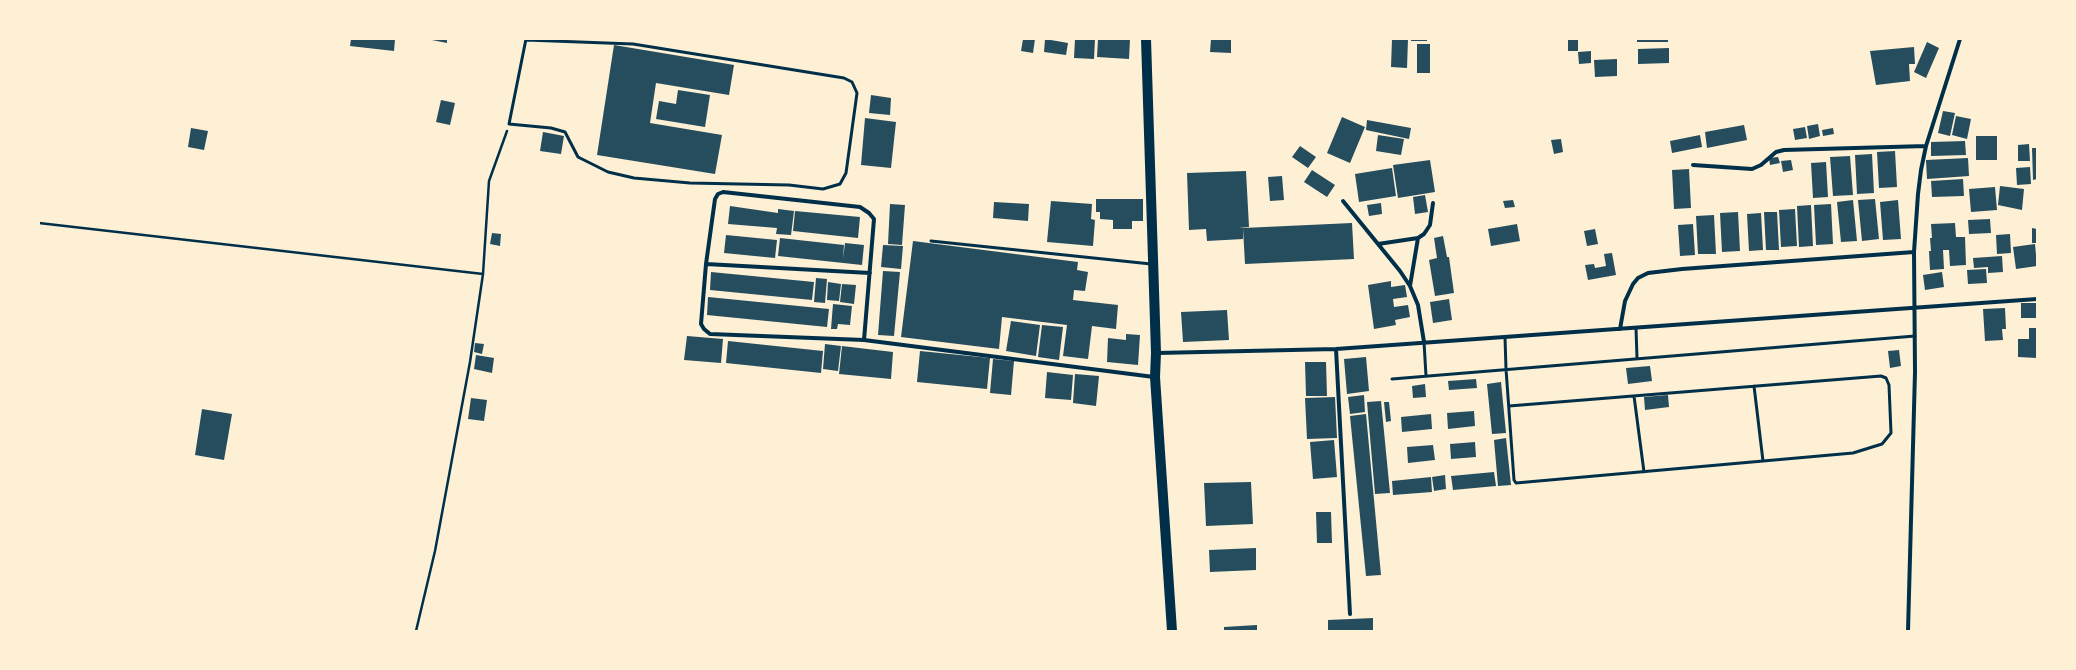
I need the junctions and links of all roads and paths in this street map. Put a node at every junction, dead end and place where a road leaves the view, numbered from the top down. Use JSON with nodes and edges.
{"nodes":[{"id":1,"x":526,"y":39,"type":"edge"},
{"id":2,"x":1146,"y":39,"type":"edge"},
{"id":3,"x":1960,"y":39,"type":"edge"},
{"id":4,"x":509,"y":124,"type":"junction"},
{"id":5,"x":1926,"y":146,"type":"junction"},
{"id":6,"x":1693,"y":165,"type":"dead end"},
{"id":7,"x":1343,"y":201,"type":"dead end"},
{"id":8,"x":1433,"y":203,"type":"dead end"},
{"id":9,"x":39,"y":223,"type":"edge"},
{"id":10,"x":1418,"y":238,"type":"junction"},
{"id":11,"x":931,"y":241,"type":"dead end"},
{"id":12,"x":1378,"y":244,"type":"junction"},
{"id":13,"x":1914,"y":252,"type":"junction"},
{"id":14,"x":706,"y":264,"type":"junction"},
{"id":15,"x":1153,"y":264,"type":"junction"},
{"id":16,"x":870,"y":273,"type":"junction"},
{"id":17,"x":483,"y":274,"type":"junction"},
{"id":18,"x":1410,"y":286,"type":"junction"},
{"id":19,"x":2037,"y":299,"type":"edge"},
{"id":20,"x":1914,"y":308,"type":"junction"},
{"id":21,"x":1636,"y":328,"type":"junction"},
{"id":22,"x":1620,"y":329,"type":"junction"},
{"id":23,"x":1915,"y":336,"type":"junction"},
{"id":24,"x":1504,"y":337,"type":"junction"},
{"id":25,"x":864,"y":340,"type":"junction"},
{"id":26,"x":1424,"y":342,"type":"junction"},
{"id":27,"x":1336,"y":349,"type":"junction"},
{"id":28,"x":1156,"y":353,"type":"junction"},
{"id":29,"x":1637,"y":358,"type":"junction"},
{"id":30,"x":1506,"y":369,"type":"junction"},
{"id":31,"x":1426,"y":376,"type":"junction"},
{"id":32,"x":1154,"y":377,"type":"junction"},
{"id":33,"x":1392,"y":378,"type":"dead end"},
{"id":34,"x":1754,"y":386,"type":"junction"},
{"id":35,"x":1634,"y":396,"type":"junction"},
{"id":36,"x":1509,"y":406,"type":"junction"},
{"id":37,"x":1763,"y":461,"type":"junction"},
{"id":38,"x":1644,"y":472,"type":"junction"},
{"id":39,"x":1350,"y":614,"type":"dead end"},
{"id":40,"x":416,"y":631,"type":"edge"},
{"id":41,"x":1172,"y":631,"type":"edge"},
{"id":42,"x":1908,"y":631,"type":"edge"}],
"edges":[{"from":1,"to":4,"type":"lane"},
{"from":1,"to":4,"type":"lane"},
{"from":2,"to":15,"type":"main road"},
{"from":3,"to":5,"type":"street"},
{"from":4,"to":17,"type":"path"},
{"from":5,"to":6,"type":"street"},
{"from":5,"to":13,"type":"street"},
{"from":7,"to":12,"type":"street"},
{"from":8,"to":10,"type":"street"},
{"from":9,"to":17,"type":"path"},
{"from":10,"to":12,"type":"street"},
{"from":10,"to":18,"type":"street"},
{"from":11,"to":15,"type":"lane"},
{"from":12,"to":18,"type":"street"},
{"from":13,"to":20,"type":"street"},
{"from":13,"to":22,"type":"street"},
{"from":14,"to":16,"type":"street"},
{"from":14,"to":16,"type":"street"},
{"from":14,"to":25,"type":"street"},
{"from":15,"to":28,"type":"main road"},
{"from":16,"to":25,"type":"street"},
{"from":17,"to":40,"type":"path"},
{"from":18,"to":26,"type":"street"},
{"from":19,"to":20,"type":"street"},
{"from":20,"to":21,"type":"street"},
{"from":20,"to":23,"type":"street"},
{"from":21,"to":22,"type":"street"},
{"from":21,"to":29,"type":"lane"},
{"from":22,"to":24,"type":"street"},
{"from":23,"to":29,"type":"lane"},
{"from":23,"to":42,"type":"street"},
{"from":24,"to":26,"type":"street"},
{"from":24,"to":30,"type":"lane"},
{"from":25,"to":32,"type":"street"},
{"from":26,"to":27,"type":"street"},
{"from":26,"to":31,"type":"lane"},
{"from":27,"to":28,"type":"street"},
{"from":27,"to":39,"type":"street"},
{"from":28,"to":32,"type":"main road"},
{"from":29,"to":30,"type":"lane"},
{"from":30,"to":31,"type":"lane"},
{"from":30,"to":36,"type":"lane"},
{"from":31,"to":33,"type":"lane"},
{"from":32,"to":41,"type":"main road"},
{"from":34,"to":35,"type":"lane"},
{"from":34,"to":37,"type":"lane"},
{"from":34,"to":37,"type":"lane"},
{"from":35,"to":36,"type":"lane"},
{"from":35,"to":38,"type":"lane"},
{"from":36,"to":38,"type":"lane"},
{"from":37,"to":38,"type":"lane"}]}
